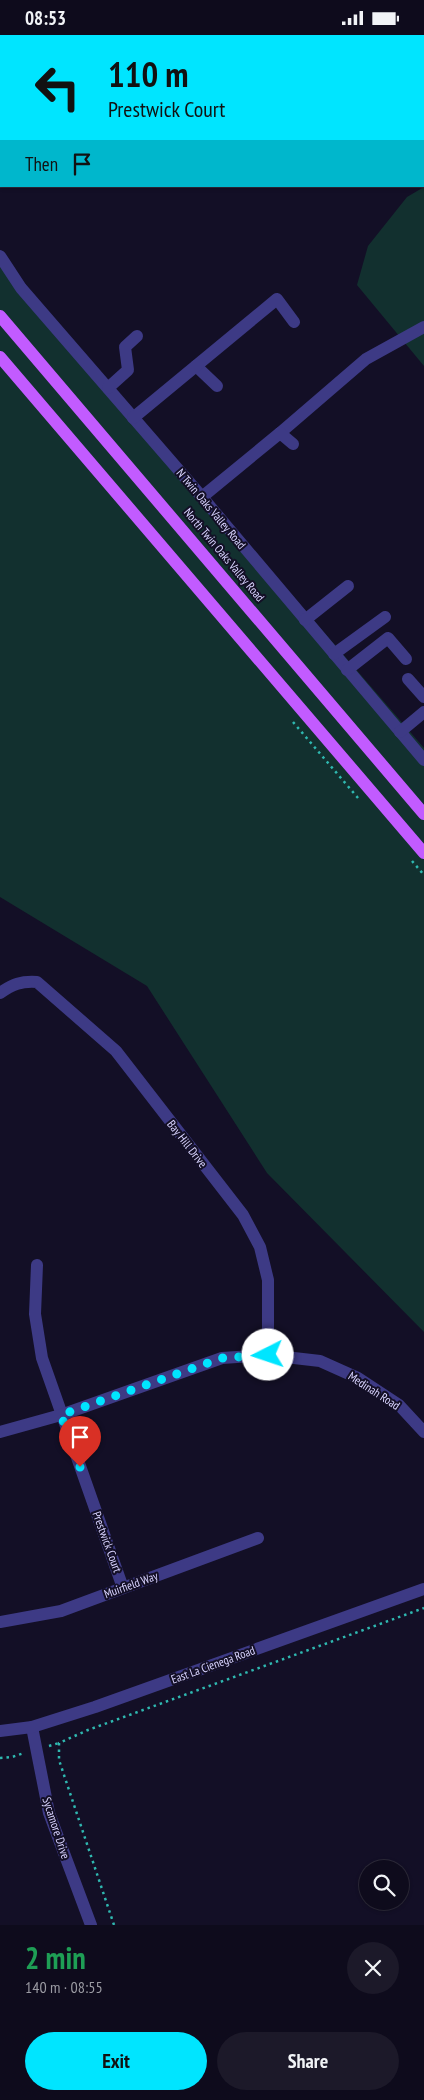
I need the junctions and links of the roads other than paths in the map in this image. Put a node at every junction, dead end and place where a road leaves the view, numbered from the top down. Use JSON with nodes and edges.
{"nodes":[{"id":1,"x":0,"y":256,"type":"edge"},
{"id":2,"x":0,"y":316,"type":"edge"},
{"id":3,"x":294,"y":322,"type":"dead end"},
{"id":4,"x":424,"y":327,"type":"edge"},
{"id":5,"x":137,"y":336,"type":"dead end"},
{"id":6,"x":0,"y":357,"type":"edge"},
{"id":7,"x":196,"y":366,"type":"junction"},
{"id":8,"x":217,"y":386,"type":"dead end"},
{"id":9,"x":108,"y":389,"type":"junction"},
{"id":10,"x":133,"y":419,"type":"junction"},
{"id":11,"x":280,"y":433,"type":"junction"},
{"id":12,"x":293,"y":444,"type":"dead end"},
{"id":13,"x":202,"y":497,"type":"junction"},
{"id":14,"x":348,"y":586,"type":"dead end"},
{"id":15,"x":386,"y":617,"type":"dead end"},
{"id":16,"x":304,"y":620,"type":"junction"},
{"id":17,"x":334,"y":654,"type":"junction"},
{"id":18,"x":406,"y":659,"type":"dead end"},
{"id":19,"x":347,"y":670,"type":"junction"},
{"id":20,"x":408,"y":679,"type":"dead end"},
{"id":21,"x":424,"y":697,"type":"edge"},
{"id":22,"x":424,"y":712,"type":"edge"},
{"id":23,"x":400,"y":732,"type":"junction"},
{"id":24,"x":424,"y":760,"type":"edge"},
{"id":25,"x":424,"y":814,"type":"edge"},
{"id":26,"x":424,"y":853,"type":"edge"},
{"id":27,"x":0,"y":993,"type":"edge"},
{"id":28,"x":37,"y":1265,"type":"dead end"},
{"id":29,"x":268,"y":1355,"type":"junction"},
{"id":30,"x":61,"y":1415,"type":"junction"},
{"id":31,"x":0,"y":1432,"type":"edge"},
{"id":32,"x":424,"y":1432,"type":"edge"},
{"id":33,"x":258,"y":1538,"type":"dead end"},
{"id":34,"x":123,"y":1588,"type":"junction"},
{"id":35,"x":424,"y":1589,"type":"edge"},
{"id":36,"x":0,"y":1622,"type":"edge"},
{"id":37,"x":32,"y":1727,"type":"junction"},
{"id":38,"x":0,"y":1731,"type":"edge"},
{"id":39,"x":91,"y":1925,"type":"edge"}],
"edges":[{"from":1,"to":9,"type":"street","name":"N Twin Oaks Valley Road"},
{"from":2,"to":25,"type":"main road","name":"North Twin Oaks Valley Road"},
{"from":3,"to":7,"type":"street"},
{"from":4,"to":11,"type":"street"},
{"from":5,"to":9,"type":"street"},
{"from":6,"to":26,"type":"main road"},
{"from":7,"to":8,"type":"street"},
{"from":7,"to":10,"type":"street"},
{"from":9,"to":10,"type":"street","name":"N Twin Oaks Valley Road"},
{"from":10,"to":13,"type":"street","name":"N Twin Oaks Valley Road"},
{"from":11,"to":12,"type":"street"},
{"from":11,"to":13,"type":"street"},
{"from":13,"to":16,"type":"street","name":"N Twin Oaks Valley Road"},
{"from":14,"to":16,"type":"street"},
{"from":15,"to":17,"type":"street"},
{"from":16,"to":17,"type":"street","name":"N Twin Oaks Valley Road"},
{"from":17,"to":19,"type":"street","name":"N Twin Oaks Valley Road"},
{"from":18,"to":19,"type":"street"},
{"from":19,"to":23,"type":"street","name":"N Twin Oaks Valley Road"},
{"from":20,"to":21,"type":"street"},
{"from":22,"to":23,"type":"street"},
{"from":23,"to":24,"type":"street","name":"N Twin Oaks Valley Road"},
{"from":27,"to":29,"type":"street","name":"Bay Hill Drive"},
{"from":28,"to":30,"type":"street","name":"Prestwick Court"},
{"from":29,"to":30,"type":"street","name":"Medinah Road"},
{"from":29,"to":32,"type":"street","name":"Medinah Road"},
{"from":30,"to":31,"type":"street","name":"Medinah Road"},
{"from":30,"to":34,"type":"street","name":"Prestwick Court"},
{"from":33,"to":34,"type":"street","name":"Muirfield Way"},
{"from":34,"to":36,"type":"street","name":"Muirfield Way"},
{"from":35,"to":37,"type":"street","name":"East La Cienega Road"},
{"from":37,"to":38,"type":"street","name":"East La Cienega Road"},
{"from":37,"to":39,"type":"street","name":"Sycamore Drive"}]}
